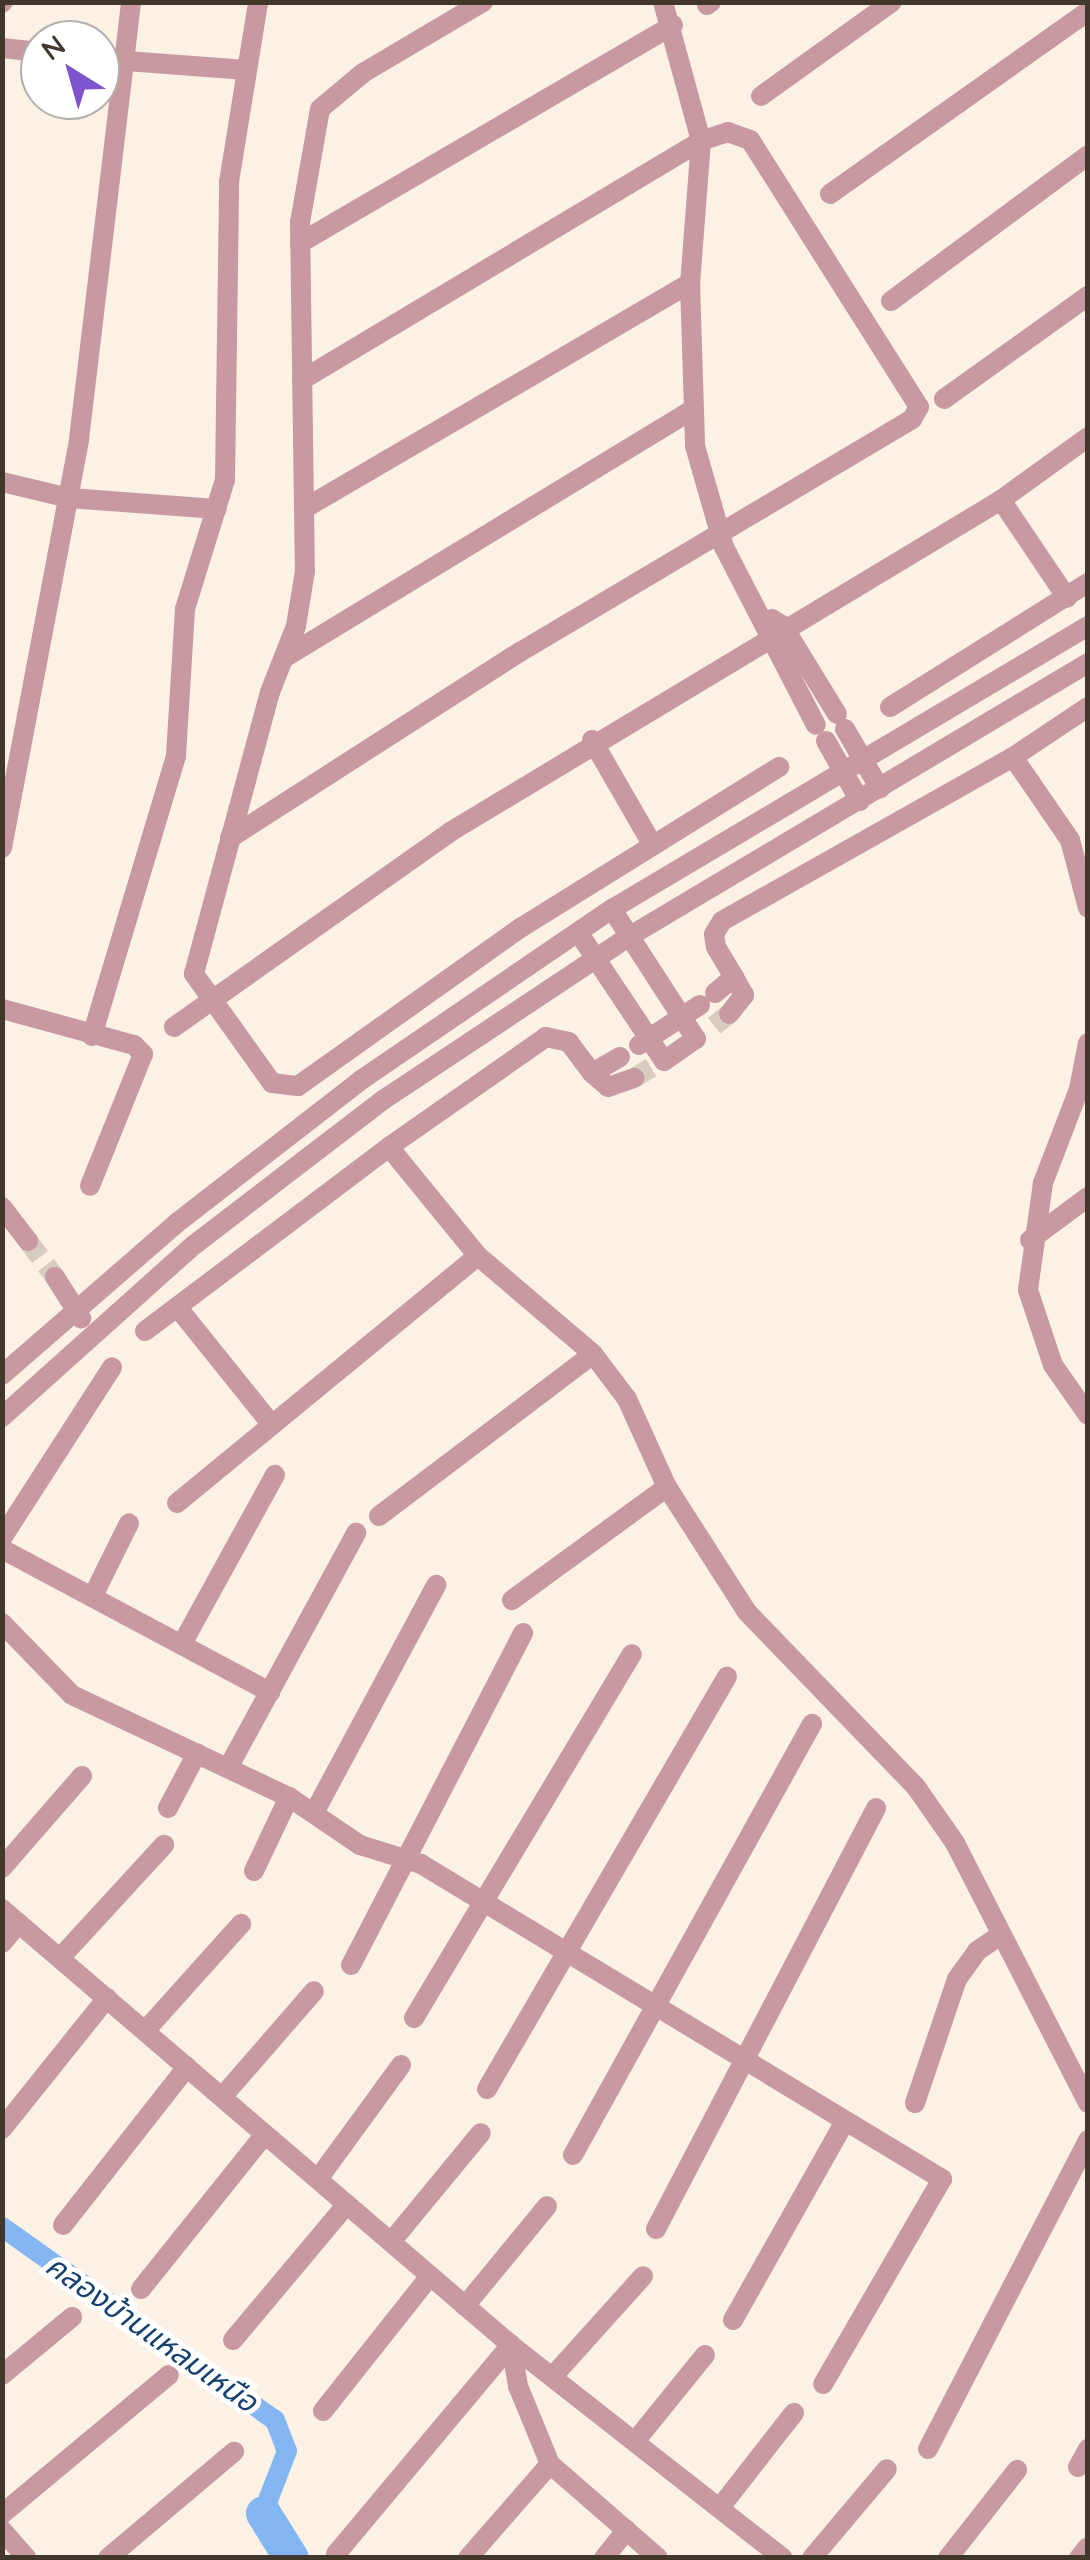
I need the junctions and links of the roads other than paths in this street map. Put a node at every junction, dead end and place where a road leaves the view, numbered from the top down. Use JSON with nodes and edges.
{"nodes":[{"id":1,"x":131,"y":2,"type":"edge"},
{"id":2,"x":258,"y":2,"type":"edge"},
{"id":3,"x":483,"y":2,"type":"edge"},
{"id":4,"x":663,"y":2,"type":"edge"},
{"id":5,"x":892,"y":2,"type":"edge"},
{"id":6,"x":1088,"y":12,"type":"edge"},
{"id":7,"x":673,"y":25,"type":"junction"},
{"id":8,"x":120,"y":61,"type":"edge"},
{"id":9,"x":123,"y":61,"type":"junction"},
{"id":10,"x":247,"y":70,"type":"junction"},
{"id":11,"x":761,"y":96,"type":"dead end"},
{"id":12,"x":701,"y":141,"type":"junction"},
{"id":13,"x":1088,"y":156,"type":"edge"},
{"id":14,"x":830,"y":194,"type":"dead end"},
{"id":15,"x":300,"y":243,"type":"junction"},
{"id":16,"x":690,"y":283,"type":"junction"},
{"id":17,"x":1088,"y":296,"type":"edge"},
{"id":18,"x":891,"y":302,"type":"dead end"},
{"id":19,"x":302,"y":380,"type":"junction"},
{"id":20,"x":944,"y":399,"type":"dead end"},
{"id":21,"x":690,"y":411,"type":"junction"},
{"id":22,"x":1088,"y":437,"type":"edge"},
{"id":23,"x":2,"y":482,"type":"edge"},
{"id":24,"x":69,"y":498,"type":"junction"},
{"id":25,"x":1001,"y":500,"type":"junction"},
{"id":26,"x":307,"y":507,"type":"junction"},
{"id":27,"x":217,"y":509,"type":"junction"},
{"id":28,"x":717,"y":531,"type":"junction"},
{"id":29,"x":1088,"y":583,"type":"edge"},
{"id":30,"x":1066,"y":598,"type":"junction"},
{"id":31,"x":774,"y":632,"type":"junction"},
{"id":32,"x":1084,"y":634,"type":"edge"},
{"id":33,"x":284,"y":658,"type":"junction"},
{"id":34,"x":1088,"y":662,"type":"edge"},
{"id":35,"x":1088,"y":706,"type":"edge"},
{"id":36,"x":890,"y":708,"type":"dead end"},
{"id":37,"x":837,"y":714,"type":"junction"},
{"id":38,"x":817,"y":726,"type":"junction"},
{"id":39,"x":592,"y":740,"type":"junction"},
{"id":40,"x":1013,"y":757,"type":"junction"},
{"id":41,"x":864,"y":760,"type":"junction"},
{"id":42,"x":779,"y":767,"type":"dead end"},
{"id":43,"x":843,"y":772,"type":"junction"},
{"id":44,"x":880,"y":790,"type":"junction"},
{"id":45,"x":860,"y":801,"type":"junction"},
{"id":46,"x":230,"y":838,"type":"junction"},
{"id":47,"x":652,"y":844,"type":"junction"},
{"id":48,"x":2,"y":848,"type":"edge"},
{"id":49,"x":1088,"y":908,"type":"edge"},
{"id":50,"x":612,"y":909,"type":"junction"},
{"id":51,"x":578,"y":932,"type":"junction"},
{"id":52,"x":630,"y":936,"type":"junction"},
{"id":53,"x":596,"y":959,"type":"junction"},
{"id":54,"x":734,"y":977,"type":"junction"},
{"id":55,"x":210,"y":1001,"type":"junction"},
{"id":56,"x":699,"y":1005,"type":"junction"},
{"id":57,"x":2,"y":1009,"type":"edge"},
{"id":58,"x":174,"y":1027,"type":"dead end"},
{"id":59,"x":92,"y":1036,"type":"junction"},
{"id":60,"x":696,"y":1039,"type":"junction"},
{"id":61,"x":1088,"y":1043,"type":"edge"},
{"id":62,"x":635,"y":1047,"type":"junction"},
{"id":63,"x":650,"y":1069,"type":"junction"},
{"id":64,"x":592,"y":1073,"type":"junction"},
{"id":65,"x":390,"y":1146,"type":"junction"},
{"id":66,"x":90,"y":1186,"type":"dead end"},
{"id":67,"x":1088,"y":1197,"type":"edge"},
{"id":68,"x":2,"y":1207,"type":"edge"},
{"id":69,"x":28,"y":1240,"type":"tunnel mouth"},
{"id":70,"x":1030,"y":1240,"type":"junction"},
{"id":71,"x":478,"y":1256,"type":"junction"},
{"id":72,"x":55,"y":1278,"type":"tunnel mouth"},
{"id":73,"x":178,"y":1308,"type":"junction"},
{"id":74,"x":77,"y":1310,"type":"junction"},
{"id":75,"x":146,"y":1331,"type":"dead end"},
{"id":76,"x":90,"y":1333,"type":"junction"},
{"id":77,"x":593,"y":1354,"type":"junction"},
{"id":78,"x":112,"y":1367,"type":"dead end"},
{"id":79,"x":2,"y":1375,"type":"edge"},
{"id":80,"x":1088,"y":1414,"type":"edge"},
{"id":81,"x":2,"y":1417,"type":"edge"},
{"id":82,"x":272,"y":1425,"type":"junction"},
{"id":83,"x":275,"y":1476,"type":"dead end"},
{"id":84,"x":667,"y":1487,"type":"junction"},
{"id":85,"x":177,"y":1503,"type":"dead end"},
{"id":86,"x":380,"y":1516,"type":"dead end"},
{"id":87,"x":129,"y":1523,"type":"dead end"},
{"id":88,"x":356,"y":1533,"type":"dead end"},
{"id":89,"x":2,"y":1538,"type":"edge"},
{"id":90,"x":2,"y":1549,"type":"edge"},
{"id":91,"x":436,"y":1585,"type":"dead end"},
{"id":92,"x":93,"y":1596,"type":"junction"},
{"id":93,"x":512,"y":1600,"type":"dead end"},
{"id":94,"x":2,"y":1623,"type":"edge"},
{"id":95,"x":523,"y":1633,"type":"dead end"},
{"id":96,"x":182,"y":1644,"type":"junction"},
{"id":97,"x":632,"y":1654,"type":"dead end"},
{"id":98,"x":728,"y":1677,"type":"dead end"},
{"id":99,"x":270,"y":1692,"type":"junction"},
{"id":100,"x":812,"y":1724,"type":"dead end"},
{"id":101,"x":197,"y":1753,"type":"junction"},
{"id":102,"x":228,"y":1768,"type":"junction"},
{"id":103,"x":82,"y":1776,"type":"dead end"},
{"id":104,"x":289,"y":1797,"type":"junction"},
{"id":105,"x":168,"y":1808,"type":"dead end"},
{"id":106,"x":876,"y":1808,"type":"dead end"},
{"id":107,"x":314,"y":1813,"type":"junction"},
{"id":108,"x":164,"y":1845,"type":"dead end"},
{"id":109,"x":406,"y":1860,"type":"junction"},
{"id":110,"x":2,"y":1868,"type":"edge"},
{"id":111,"x":254,"y":1871,"type":"dead end"},
{"id":112,"x":483,"y":1903,"type":"junction"},
{"id":113,"x":2,"y":1908,"type":"edge"},
{"id":114,"x":20,"y":1923,"type":"junction"},
{"id":115,"x":241,"y":1924,"type":"dead end"},
{"id":116,"x":999,"y":1936,"type":"junction"},
{"id":117,"x":2,"y":1943,"type":"edge"},
{"id":118,"x":566,"y":1954,"type":"junction"},
{"id":119,"x":60,"y":1958,"type":"junction"},
{"id":120,"x":351,"y":1965,"type":"dead end"},
{"id":121,"x":314,"y":1991,"type":"dead end"},
{"id":122,"x":107,"y":1998,"type":"junction"},
{"id":123,"x":655,"y":2007,"type":"junction"},
{"id":124,"x":414,"y":2018,"type":"dead end"},
{"id":125,"x":145,"y":2030,"type":"junction"},
{"id":126,"x":744,"y":2060,"type":"junction"},
{"id":127,"x":401,"y":2065,"type":"dead end"},
{"id":128,"x":187,"y":2067,"type":"junction"},
{"id":129,"x":487,"y":2089,"type":"dead end"},
{"id":130,"x":222,"y":2097,"type":"junction"},
{"id":131,"x":915,"y":2103,"type":"dead end"},
{"id":132,"x":1088,"y":2104,"type":"edge"},
{"id":133,"x":845,"y":2120,"type":"junction"},
{"id":134,"x":2,"y":2129,"type":"edge"},
{"id":135,"x":264,"y":2134,"type":"junction"},
{"id":136,"x":481,"y":2134,"type":"dead end"},
{"id":137,"x":1088,"y":2140,"type":"edge"},
{"id":138,"x":573,"y":2156,"type":"dead end"},
{"id":139,"x":318,"y":2179,"type":"junction"},
{"id":140,"x":347,"y":2204,"type":"junction"},
{"id":141,"x":547,"y":2206,"type":"dead end"},
{"id":142,"x":63,"y":2225,"type":"dead end"},
{"id":143,"x":656,"y":2229,"type":"dead end"},
{"id":144,"x":391,"y":2242,"type":"junction"},
{"id":145,"x":430,"y":2276,"type":"junction"},
{"id":146,"x":643,"y":2276,"type":"dead end"},
{"id":147,"x":141,"y":2288,"type":"dead end"},
{"id":148,"x":466,"y":2306,"type":"junction"},
{"id":149,"x":72,"y":2317,"type":"dead end"},
{"id":150,"x":733,"y":2320,"type":"dead end"},
{"id":151,"x":233,"y":2340,"type":"dead end"},
{"id":152,"x":511,"y":2346,"type":"junction"},
{"id":153,"x":706,"y":2355,"type":"dead end"},
{"id":154,"x":4,"y":2372,"type":"edge"},
{"id":155,"x":169,"y":2375,"type":"dead end"},
{"id":156,"x":554,"y":2375,"type":"junction"},
{"id":157,"x":823,"y":2384,"type":"dead end"},
{"id":158,"x":323,"y":2410,"type":"dead end"},
{"id":159,"x":794,"y":2414,"type":"dead end"},
{"id":160,"x":637,"y":2439,"type":"junction"},
{"id":161,"x":928,"y":2449,"type":"dead end"},
{"id":162,"x":234,"y":2452,"type":"dead end"},
{"id":163,"x":550,"y":2464,"type":"junction"},
{"id":164,"x":887,"y":2469,"type":"dead end"},
{"id":165,"x":1017,"y":2470,"type":"dead end"},
{"id":166,"x":722,"y":2505,"type":"junction"},
{"id":167,"x":2,"y":2514,"type":"edge"},
{"id":168,"x":2,"y":2530,"type":"edge"},
{"id":169,"x":626,"y":2530,"type":"junction"},
{"id":170,"x":1088,"y":2547,"type":"edge"},
{"id":171,"x":336,"y":2554,"type":"dead end"},
{"id":172,"x":26,"y":2558,"type":"edge"},
{"id":173,"x":108,"y":2558,"type":"edge"},
{"id":174,"x":468,"y":2558,"type":"edge"},
{"id":175,"x":604,"y":2558,"type":"edge"},
{"id":176,"x":658,"y":2558,"type":"edge"},
{"id":177,"x":784,"y":2558,"type":"edge"},
{"id":178,"x":812,"y":2558,"type":"edge"},
{"id":179,"x":948,"y":2558,"type":"edge"},
{"id":180,"x":1079,"y":2558,"type":"edge"}],
"edges":[{"from":1,"to":9,"type":"street"},
{"from":2,"to":10,"type":"street"},
{"from":3,"to":15,"type":"street"},
{"from":4,"to":7,"type":"street"},
{"from":5,"to":11,"type":"street"},
{"from":6,"to":14,"type":"street"},
{"from":7,"to":12,"type":"street"},
{"from":7,"to":15,"type":"street"},
{"from":8,"to":9,"type":"street"},
{"from":9,"to":10,"type":"street"},
{"from":9,"to":24,"type":"street"},
{"from":10,"to":27,"type":"street"},
{"from":12,"to":16,"type":"street"},
{"from":12,"to":19,"type":"street"},
{"from":12,"to":28,"type":"street"},
{"from":13,"to":18,"type":"street"},
{"from":15,"to":19,"type":"street"},
{"from":16,"to":21,"type":"street"},
{"from":16,"to":26,"type":"street"},
{"from":17,"to":20,"type":"street"},
{"from":19,"to":26,"type":"street"},
{"from":21,"to":28,"type":"street"},
{"from":21,"to":33,"type":"street"},
{"from":22,"to":25,"type":"street"},
{"from":23,"to":24,"type":"street"},
{"from":24,"to":27,"type":"street"},
{"from":24,"to":48,"type":"street"},
{"from":25,"to":30,"type":"street"},
{"from":25,"to":31,"type":"street"},
{"from":26,"to":33,"type":"street"},
{"from":27,"to":59,"type":"street"},
{"from":28,"to":31,"type":"street"},
{"from":28,"to":46,"type":"street"},
{"from":29,"to":30,"type":"street"},
{"from":30,"to":36,"type":"street"},
{"from":31,"to":37,"type":"street"},
{"from":31,"to":38,"type":"street"},
{"from":31,"to":39,"type":"street"},
{"from":32,"to":41,"type":"street"},
{"from":33,"to":46,"type":"street"},
{"from":34,"to":44,"type":"street"},
{"from":35,"to":40,"type":"street"},
{"from":37,"to":38,"type":"street"},
{"from":37,"to":41,"type":"street"},
{"from":38,"to":43,"type":"street"},
{"from":39,"to":47,"type":"street"},
{"from":39,"to":55,"type":"street"},
{"from":40,"to":49,"type":"street"},
{"from":40,"to":54,"type":"street"},
{"from":41,"to":43,"type":"street"},
{"from":41,"to":44,"type":"street"},
{"from":42,"to":47,"type":"street"},
{"from":43,"to":45,"type":"street"},
{"from":43,"to":50,"type":"street"},
{"from":44,"to":45,"type":"street"},
{"from":45,"to":52,"type":"street"},
{"from":46,"to":55,"type":"street"},
{"from":47,"to":55,"type":"street"},
{"from":50,"to":51,"type":"street"},
{"from":50,"to":52,"type":"street"},
{"from":51,"to":53,"type":"street"},
{"from":51,"to":74,"type":"street"},
{"from":52,"to":53,"type":"street"},
{"from":52,"to":56,"type":"street"},
{"from":53,"to":62,"type":"street"},
{"from":53,"to":76,"type":"street"},
{"from":54,"to":56,"type":"street"},
{"from":54,"to":60,"type":"street"},
{"from":55,"to":58,"type":"street"},
{"from":56,"to":60,"type":"street"},
{"from":56,"to":62,"type":"street"},
{"from":57,"to":59,"type":"street"},
{"from":59,"to":66,"type":"street"},
{"from":60,"to":63,"type":"street"},
{"from":61,"to":70,"type":"street"},
{"from":62,"to":63,"type":"street"},
{"from":62,"to":64,"type":"street"},
{"from":63,"to":64,"type":"street"},
{"from":64,"to":65,"type":"street"},
{"from":65,"to":71,"type":"street"},
{"from":65,"to":73,"type":"street"},
{"from":67,"to":70,"type":"street"},
{"from":68,"to":69,"type":"street"},
{"from":70,"to":80,"type":"street"},
{"from":71,"to":77,"type":"street"},
{"from":71,"to":82,"type":"street"},
{"from":72,"to":74,"type":"street"},
{"from":73,"to":75,"type":"street"},
{"from":73,"to":82,"type":"street"},
{"from":74,"to":76,"type":"street"},
{"from":74,"to":79,"type":"street"},
{"from":76,"to":81,"type":"street"},
{"from":77,"to":84,"type":"street"},
{"from":77,"to":86,"type":"street"},
{"from":78,"to":89,"type":"street"},
{"from":82,"to":85,"type":"street"},
{"from":83,"to":96,"type":"street"},
{"from":84,"to":93,"type":"street"},
{"from":84,"to":116,"type":"street"},
{"from":87,"to":92,"type":"street"},
{"from":88,"to":99,"type":"street"},
{"from":90,"to":92,"type":"street"},
{"from":91,"to":107,"type":"street"},
{"from":92,"to":96,"type":"street"},
{"from":94,"to":101,"type":"street"},
{"from":95,"to":109,"type":"street"},
{"from":96,"to":99,"type":"street"},
{"from":97,"to":112,"type":"street"},
{"from":98,"to":118,"type":"street"},
{"from":99,"to":102,"type":"street"},
{"from":100,"to":123,"type":"street"},
{"from":101,"to":102,"type":"street"},
{"from":101,"to":105,"type":"street"},
{"from":102,"to":104,"type":"street"},
{"from":103,"to":110,"type":"street"},
{"from":104,"to":107,"type":"street"},
{"from":104,"to":111,"type":"street"},
{"from":106,"to":126,"type":"street"},
{"from":107,"to":109,"type":"street"},
{"from":108,"to":119,"type":"street"},
{"from":109,"to":112,"type":"street"},
{"from":109,"to":120,"type":"street"},
{"from":112,"to":118,"type":"street"},
{"from":112,"to":124,"type":"street"},
{"from":113,"to":114,"type":"street"},
{"from":114,"to":117,"type":"street"},
{"from":114,"to":119,"type":"street"},
{"from":115,"to":125,"type":"street"},
{"from":116,"to":131,"type":"street"},
{"from":116,"to":132,"type":"street"},
{"from":118,"to":123,"type":"street"},
{"from":118,"to":129,"type":"street"},
{"from":119,"to":122,"type":"street"},
{"from":121,"to":130,"type":"street"},
{"from":122,"to":125,"type":"street"},
{"from":122,"to":134,"type":"street"},
{"from":123,"to":126,"type":"street"},
{"from":123,"to":138,"type":"street"},
{"from":125,"to":128,"type":"street"},
{"from":126,"to":133,"type":"street"},
{"from":126,"to":143,"type":"street"},
{"from":127,"to":139,"type":"street"},
{"from":128,"to":130,"type":"street"},
{"from":128,"to":142,"type":"street"},
{"from":130,"to":135,"type":"street"},
{"from":133,"to":150,"type":"street"},
{"from":133,"to":157,"type":"street"},
{"from":135,"to":139,"type":"street"},
{"from":135,"to":147,"type":"street"},
{"from":136,"to":144,"type":"street"},
{"from":137,"to":161,"type":"street"},
{"from":139,"to":140,"type":"street"},
{"from":140,"to":144,"type":"street"},
{"from":140,"to":151,"type":"street"},
{"from":141,"to":148,"type":"street"},
{"from":144,"to":145,"type":"street"},
{"from":145,"to":148,"type":"street"},
{"from":145,"to":158,"type":"street"},
{"from":146,"to":156,"type":"street"},
{"from":148,"to":152,"type":"street"},
{"from":149,"to":154,"type":"street"},
{"from":152,"to":156,"type":"street"},
{"from":152,"to":163,"type":"street"},
{"from":152,"to":171,"type":"street"},
{"from":153,"to":160,"type":"street"},
{"from":155,"to":167,"type":"street"},
{"from":156,"to":160,"type":"street"},
{"from":159,"to":166,"type":"street"},
{"from":160,"to":166,"type":"street"},
{"from":162,"to":173,"type":"street"},
{"from":163,"to":169,"type":"street"},
{"from":163,"to":174,"type":"street"},
{"from":164,"to":178,"type":"street"},
{"from":165,"to":179,"type":"street"},
{"from":166,"to":177,"type":"street"},
{"from":168,"to":172,"type":"street"},
{"from":169,"to":175,"type":"street"},
{"from":169,"to":176,"type":"street"},
{"from":170,"to":180,"type":"street"}]}
